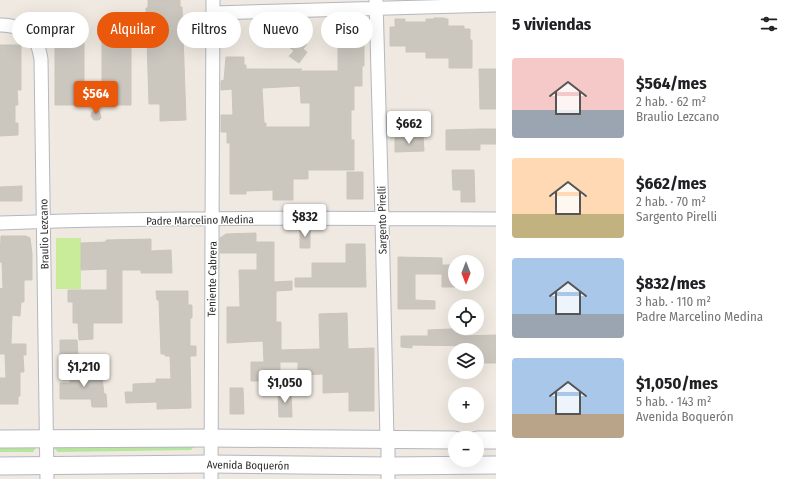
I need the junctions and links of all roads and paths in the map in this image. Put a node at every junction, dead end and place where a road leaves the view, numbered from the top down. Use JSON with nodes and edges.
{"nodes":[{"id":1,"x":376,"y":4,"type":"edge"},
{"id":2,"x":496,"y":5,"type":"edge"},
{"id":3,"x":213,"y":6,"type":"edge"},
{"id":4,"x":0,"y":25,"type":"edge"},
{"id":5,"x":382,"y":218,"type":"junction"},
{"id":6,"x":213,"y":219,"type":"junction"},
{"id":7,"x":496,"y":219,"type":"edge"},
{"id":8,"x":44,"y":221,"type":"junction"},
{"id":9,"x":0,"y":223,"type":"edge"},
{"id":10,"x":210,"y":438,"type":"junction"},
{"id":11,"x":0,"y":439,"type":"edge"},
{"id":12,"x":47,"y":439,"type":"junction"},
{"id":13,"x":386,"y":440,"type":"junction"},
{"id":14,"x":448,"y":440,"type":"edge"},
{"id":15,"x":484,"y":440,"type":"edge"},
{"id":16,"x":496,"y":440,"type":"edge"},
{"id":17,"x":496,"y":465,"type":"edge"},
{"id":18,"x":0,"y":466,"type":"edge"},
{"id":19,"x":47,"y":472,"type":"edge"},
{"id":20,"x":210,"y":472,"type":"edge"},
{"id":21,"x":388,"y":473,"type":"edge"}],
"edges":[{"from":1,"to":2,"type":"street"},
{"from":1,"to":3,"type":"street"},
{"from":1,"to":5,"type":"street","name":"Sargento Pirelli"},
{"from":3,"to":6,"type":"street","name":"Teniente Cabrera"},
{"from":4,"to":8,"type":"street","name":"Braulio Lezcano"},
{"from":5,"to":6,"type":"street","name":"Padre Marcelino Medina"},
{"from":5,"to":7,"type":"street","name":"Padre Marcelino Medina"},
{"from":5,"to":13,"type":"street","name":"Sargento Pirelli"},
{"from":6,"to":8,"type":"street","name":"Padre Marcelino Medina"},
{"from":6,"to":10,"type":"street","name":"Teniente Cabrera"},
{"from":8,"to":9,"type":"street","name":"Padre Marcelino Medina"},
{"from":8,"to":12,"type":"street","name":"Braulio Lezcano"},
{"from":10,"to":12,"type":"street"},
{"from":10,"to":13,"type":"street"},
{"from":10,"to":20,"type":"street","name":"Teniente Cabrera"},
{"from":11,"to":12,"type":"street"},
{"from":12,"to":19,"type":"street","name":"Braulio Lezcano"},
{"from":13,"to":14,"type":"street"},
{"from":13,"to":21,"type":"street","name":"Sargento Pirelli"},
{"from":15,"to":16,"type":"street"},
{"from":17,"to":21,"type":"street","name":"Avenida Boquerón"},
{"from":18,"to":19,"type":"street","name":"Avenida Boquerón"},
{"from":19,"to":20,"type":"street","name":"Avenida Boquerón"},
{"from":20,"to":21,"type":"street","name":"Avenida Boquerón"}]}
